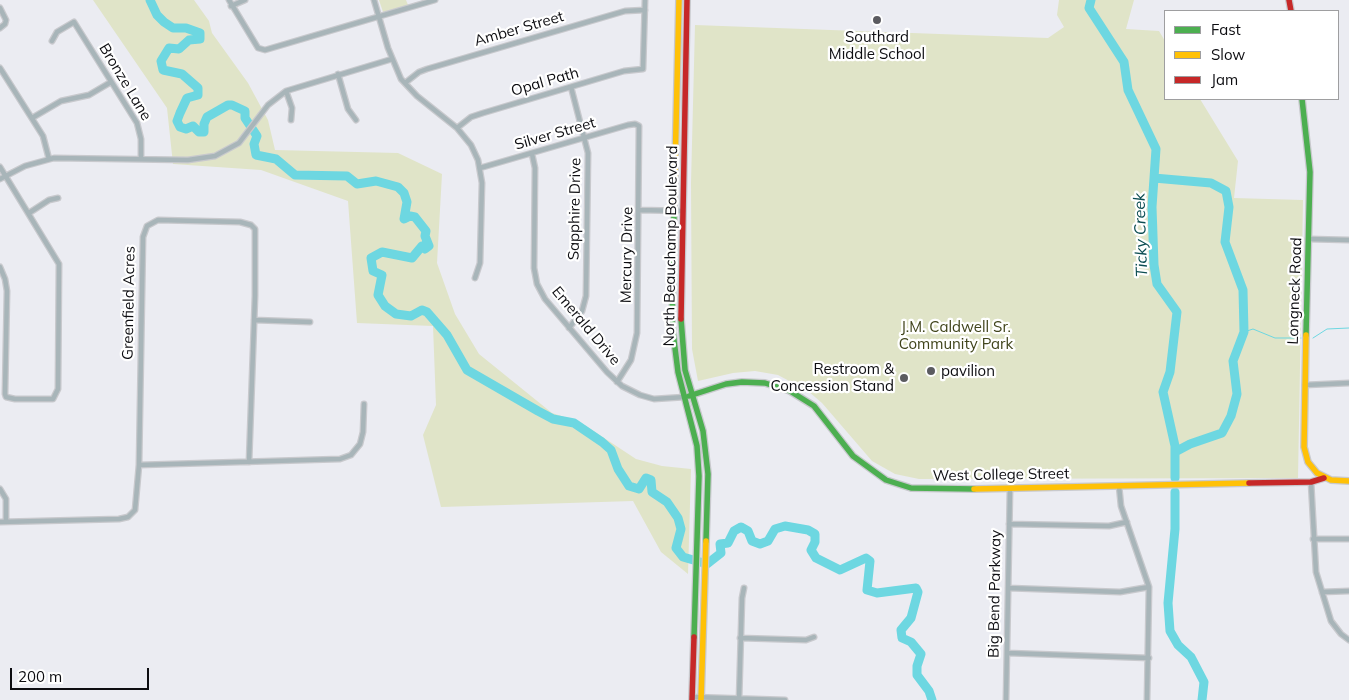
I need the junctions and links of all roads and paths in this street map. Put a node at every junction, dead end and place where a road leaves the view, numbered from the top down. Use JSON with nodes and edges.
{"nodes":[{"id":1,"x":229,"y":0,"type":"edge"},
{"id":2,"x":245,"y":0,"type":"edge"},
{"id":3,"x":374,"y":0,"type":"edge"},
{"id":4,"x":433,"y":0,"type":"edge"},
{"id":5,"x":645,"y":0,"type":"edge"},
{"id":6,"x":679,"y":0,"type":"edge"},
{"id":7,"x":687,"y":0,"type":"edge"},
{"id":8,"x":232,"y":6,"type":"junction"},
{"id":9,"x":0,"y":8,"type":"edge"},
{"id":10,"x":644,"y":10,"type":"junction"},
{"id":11,"x":378,"y":17,"type":"junction"},
{"id":12,"x":0,"y":28,"type":"edge"},
{"id":13,"x":52,"y":41,"type":"dead end"},
{"id":14,"x":392,"y":59,"type":"junction"},
{"id":15,"x":0,"y":68,"type":"edge"},
{"id":16,"x":338,"y":74,"type":"junction"},
{"id":17,"x":112,"y":82,"type":"junction"},
{"id":18,"x":405,"y":83,"type":"junction"},
{"id":19,"x":571,"y":87,"type":"junction"},
{"id":20,"x":286,"y":91,"type":"junction"},
{"id":21,"x":1302,"y":100,"type":"edge"},
{"id":22,"x":32,"y":118,"type":"junction"},
{"id":23,"x":291,"y":120,"type":"dead end"},
{"id":24,"x":356,"y":120,"type":"dead end"},
{"id":25,"x":638,"y":125,"type":"joint"},
{"id":26,"x":457,"y":128,"type":"junction"},
{"id":27,"x":586,"y":138,"type":"junction"},
{"id":28,"x":532,"y":154,"type":"junction"},
{"id":29,"x":49,"y":159,"type":"junction"},
{"id":30,"x":141,"y":159,"type":"junction"},
{"id":31,"x":0,"y":167,"type":"edge"},
{"id":32,"x":480,"y":168,"type":"junction"},
{"id":33,"x":6,"y":176,"type":"junction"},
{"id":34,"x":0,"y":179,"type":"edge"},
{"id":35,"x":58,"y":198,"type":"dead end"},
{"id":36,"x":640,"y":210,"type":"junction"},
{"id":37,"x":674,"y":211,"type":"junction"},
{"id":38,"x":683,"y":211,"type":"junction"},
{"id":39,"x":29,"y":213,"type":"junction"},
{"id":40,"x":1308,"y":239,"type":"junction"},
{"id":41,"x":1349,"y":240,"type":"edge"},
{"id":42,"x":0,"y":267,"type":"edge"},
{"id":43,"x":474,"y":278,"type":"dead end"},
{"id":44,"x":254,"y":320,"type":"junction"},
{"id":45,"x":310,"y":322,"type":"dead end"},
{"id":46,"x":569,"y":328,"type":"junction"},
{"id":47,"x":617,"y":382,"type":"junction"},
{"id":48,"x":1349,"y":383,"type":"edge"},
{"id":49,"x":1305,"y":385,"type":"junction"},
{"id":50,"x":692,"y":395,"type":"junction"},
{"id":51,"x":685,"y":397,"type":"junction"},
{"id":52,"x":364,"y":404,"type":"dead end"},
{"id":53,"x":249,"y":462,"type":"junction"},
{"id":54,"x":139,"y":465,"type":"junction"},
{"id":55,"x":1324,"y":478,"type":"junction"},
{"id":56,"x":1349,"y":481,"type":"edge"},
{"id":57,"x":1311,"y":482,"type":"junction"},
{"id":58,"x":1119,"y":486,"type":"junction"},
{"id":59,"x":1010,"y":488,"type":"junction"},
{"id":60,"x":0,"y":489,"type":"edge"},
{"id":61,"x":0,"y":522,"type":"edge"},
{"id":62,"x":6,"y":522,"type":"junction"},
{"id":63,"x":1127,"y":522,"type":"junction"},
{"id":64,"x":1009,"y":524,"type":"junction"},
{"id":65,"x":1349,"y":538,"type":"edge"},
{"id":66,"x":1313,"y":539,"type":"junction"},
{"id":67,"x":1149,"y":587,"type":"junction"},
{"id":68,"x":744,"y":588,"type":"dead end"},
{"id":69,"x":1008,"y":588,"type":"junction"},
{"id":70,"x":1349,"y":591,"type":"edge"},
{"id":71,"x":1322,"y":592,"type":"junction"},
{"id":72,"x":814,"y":637,"type":"dead end"},
{"id":73,"x":740,"y":638,"type":"junction"},
{"id":74,"x":1349,"y":640,"type":"edge"},
{"id":75,"x":1007,"y":653,"type":"junction"},
{"id":76,"x":1149,"y":658,"type":"junction"},
{"id":77,"x":692,"y":698,"type":"edge"},
{"id":78,"x":702,"y":698,"type":"edge"},
{"id":79,"x":739,"y":699,"type":"edge"},
{"id":80,"x":785,"y":700,"type":"edge"},
{"id":81,"x":1006,"y":700,"type":"edge"},
{"id":82,"x":1147,"y":700,"type":"edge"}],
"edges":[{"from":1,"to":8,"type":"street"},
{"from":2,"to":8,"type":"street"},
{"from":3,"to":11,"type":"street"},
{"from":4,"to":11,"type":"street"},
{"from":5,"to":10,"type":"street"},
{"from":6,"to":37,"type":"street","name":"North Beauchamp Boulevard"},
{"from":7,"to":38,"type":"street","name":"North Beauchamp Boulevard"},
{"from":8,"to":11,"type":"street"},
{"from":9,"to":12,"type":"street"},
{"from":10,"to":18,"type":"street","name":"Amber Street"},
{"from":10,"to":19,"type":"street","name":"Opal Path"},
{"from":11,"to":14,"type":"street"},
{"from":13,"to":17,"type":"street","name":"Bronze Lane"},
{"from":14,"to":16,"type":"street"},
{"from":14,"to":18,"type":"street"},
{"from":15,"to":22,"type":"street"},
{"from":16,"to":20,"type":"street"},
{"from":16,"to":24,"type":"street"},
{"from":17,"to":22,"type":"street"},
{"from":17,"to":30,"type":"street","name":"Bronze Lane"},
{"from":18,"to":26,"type":"street"},
{"from":19,"to":26,"type":"street","name":"Opal Path"},
{"from":19,"to":27,"type":"street","name":"Sapphire Drive"},
{"from":20,"to":23,"type":"street"},
{"from":20,"to":30,"type":"street"},
{"from":21,"to":40,"type":"street","name":"Longneck Road"},
{"from":22,"to":29,"type":"street"},
{"from":25,"to":27,"type":"street","name":"Silver Street"},
{"from":25,"to":36,"type":"street","name":"Mercury Drive"},
{"from":26,"to":32,"type":"street"},
{"from":27,"to":28,"type":"street","name":"Silver Street"},
{"from":27,"to":46,"type":"street","name":"Sapphire Drive"},
{"from":28,"to":32,"type":"street","name":"Silver Street"},
{"from":28,"to":46,"type":"street","name":"Emerald Drive"},
{"from":29,"to":30,"type":"street"},
{"from":29,"to":33,"type":"street"},
{"from":31,"to":33,"type":"street"},
{"from":32,"to":43,"type":"street"},
{"from":33,"to":34,"type":"street"},
{"from":33,"to":39,"type":"street"},
{"from":35,"to":39,"type":"street"},
{"from":36,"to":37,"type":"street"},
{"from":36,"to":47,"type":"street","name":"Mercury Drive"},
{"from":37,"to":38,"type":"street"},
{"from":37,"to":51,"type":"street","name":"North Beauchamp Boulevard"},
{"from":38,"to":50,"type":"street","name":"North Beauchamp Boulevard"},
{"from":39,"to":42,"type":"street"},
{"from":40,"to":41,"type":"street"},
{"from":40,"to":49,"type":"street","name":"Longneck Road"},
{"from":44,"to":45,"type":"street"},
{"from":44,"to":53,"type":"street","name":"Greenfield Acres"},
{"from":44,"to":54,"type":"street","name":"Greenfield Acres"},
{"from":46,"to":47,"type":"street","name":"Emerald Drive"},
{"from":47,"to":51,"type":"street","name":"Emerald Drive"},
{"from":48,"to":49,"type":"street"},
{"from":49,"to":55,"type":"street","name":"Longneck Road"},
{"from":50,"to":51,"type":"street","name":"West College Street"},
{"from":50,"to":59,"type":"street","name":"West College Street"},
{"from":50,"to":78,"type":"street","name":"North Beauchamp Boulevard"},
{"from":51,"to":77,"type":"street","name":"North Beauchamp Boulevard"},
{"from":52,"to":53,"type":"street"},
{"from":53,"to":54,"type":"street"},
{"from":54,"to":62,"type":"street","name":"Greenfield Acres"},
{"from":55,"to":56,"type":"street","name":"West College Street"},
{"from":55,"to":57,"type":"street","name":"West College Street"},
{"from":57,"to":58,"type":"street","name":"West College Street"},
{"from":57,"to":66,"type":"street"},
{"from":58,"to":59,"type":"street","name":"West College Street"},
{"from":58,"to":63,"type":"street"},
{"from":59,"to":64,"type":"street","name":"Big Bend Parkway"},
{"from":60,"to":62,"type":"street"},
{"from":61,"to":62,"type":"street"},
{"from":63,"to":64,"type":"street"},
{"from":63,"to":67,"type":"street"},
{"from":64,"to":69,"type":"street","name":"Big Bend Parkway"},
{"from":65,"to":66,"type":"street"},
{"from":66,"to":71,"type":"street"},
{"from":67,"to":69,"type":"street"},
{"from":67,"to":76,"type":"street"},
{"from":68,"to":73,"type":"street"},
{"from":69,"to":75,"type":"street","name":"Big Bend Parkway"},
{"from":70,"to":71,"type":"street"},
{"from":71,"to":74,"type":"street"},
{"from":72,"to":73,"type":"street"},
{"from":73,"to":79,"type":"street"},
{"from":75,"to":76,"type":"street"},
{"from":75,"to":81,"type":"street","name":"Big Bend Parkway"},
{"from":76,"to":82,"type":"street"},
{"from":77,"to":78,"type":"street"},
{"from":78,"to":79,"type":"street"},
{"from":79,"to":80,"type":"street"}]}
